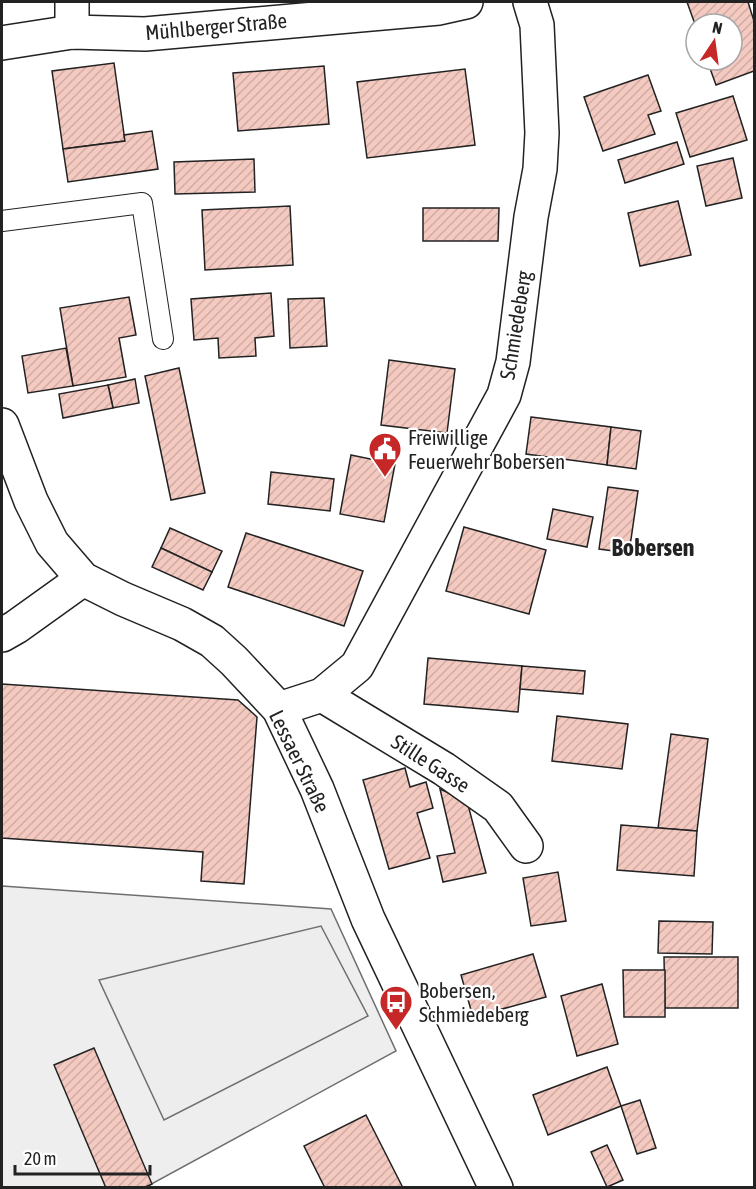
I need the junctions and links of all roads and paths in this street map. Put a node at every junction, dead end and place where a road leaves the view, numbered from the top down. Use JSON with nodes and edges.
{"nodes":[{"id":1,"x":466,"y":2,"type":"edge"},
{"id":2,"x":530,"y":2,"type":"edge"},
{"id":3,"x":72,"y":17,"type":"edge"},
{"id":4,"x":2,"y":43,"type":"edge"},
{"id":5,"x":2,"y":221,"type":"edge"},
{"id":6,"x":163,"y":339,"type":"dead end"},
{"id":7,"x":2,"y":425,"type":"edge"},
{"id":8,"x":83,"y":579,"type":"junction"},
{"id":9,"x":2,"y":635,"type":"edge"},
{"id":10,"x":322,"y":695,"type":"junction"},
{"id":11,"x":279,"y":709,"type":"junction"},
{"id":12,"x":526,"y":846,"type":"dead end"},
{"id":13,"x":496,"y":1188,"type":"edge"}],
"edges":[{"from":1,"to":3,"type":"street","name":"Mühlberger Straße"},
{"from":2,"to":10,"type":"street","name":"Schmiedeberg"},
{"from":3,"to":4,"type":"street","name":"Mühlberger Straße"},
{"from":5,"to":6,"type":"lane"},
{"from":7,"to":8,"type":"street","name":"Lessaer Straße"},
{"from":8,"to":9,"type":"street"},
{"from":8,"to":11,"type":"street","name":"Lessaer Straße"},
{"from":10,"to":11,"type":"street","name":"Schmiedeberg"},
{"from":10,"to":12,"type":"street","name":"Stille Gasse"},
{"from":11,"to":13,"type":"street","name":"Lessaer Straße"}]}
